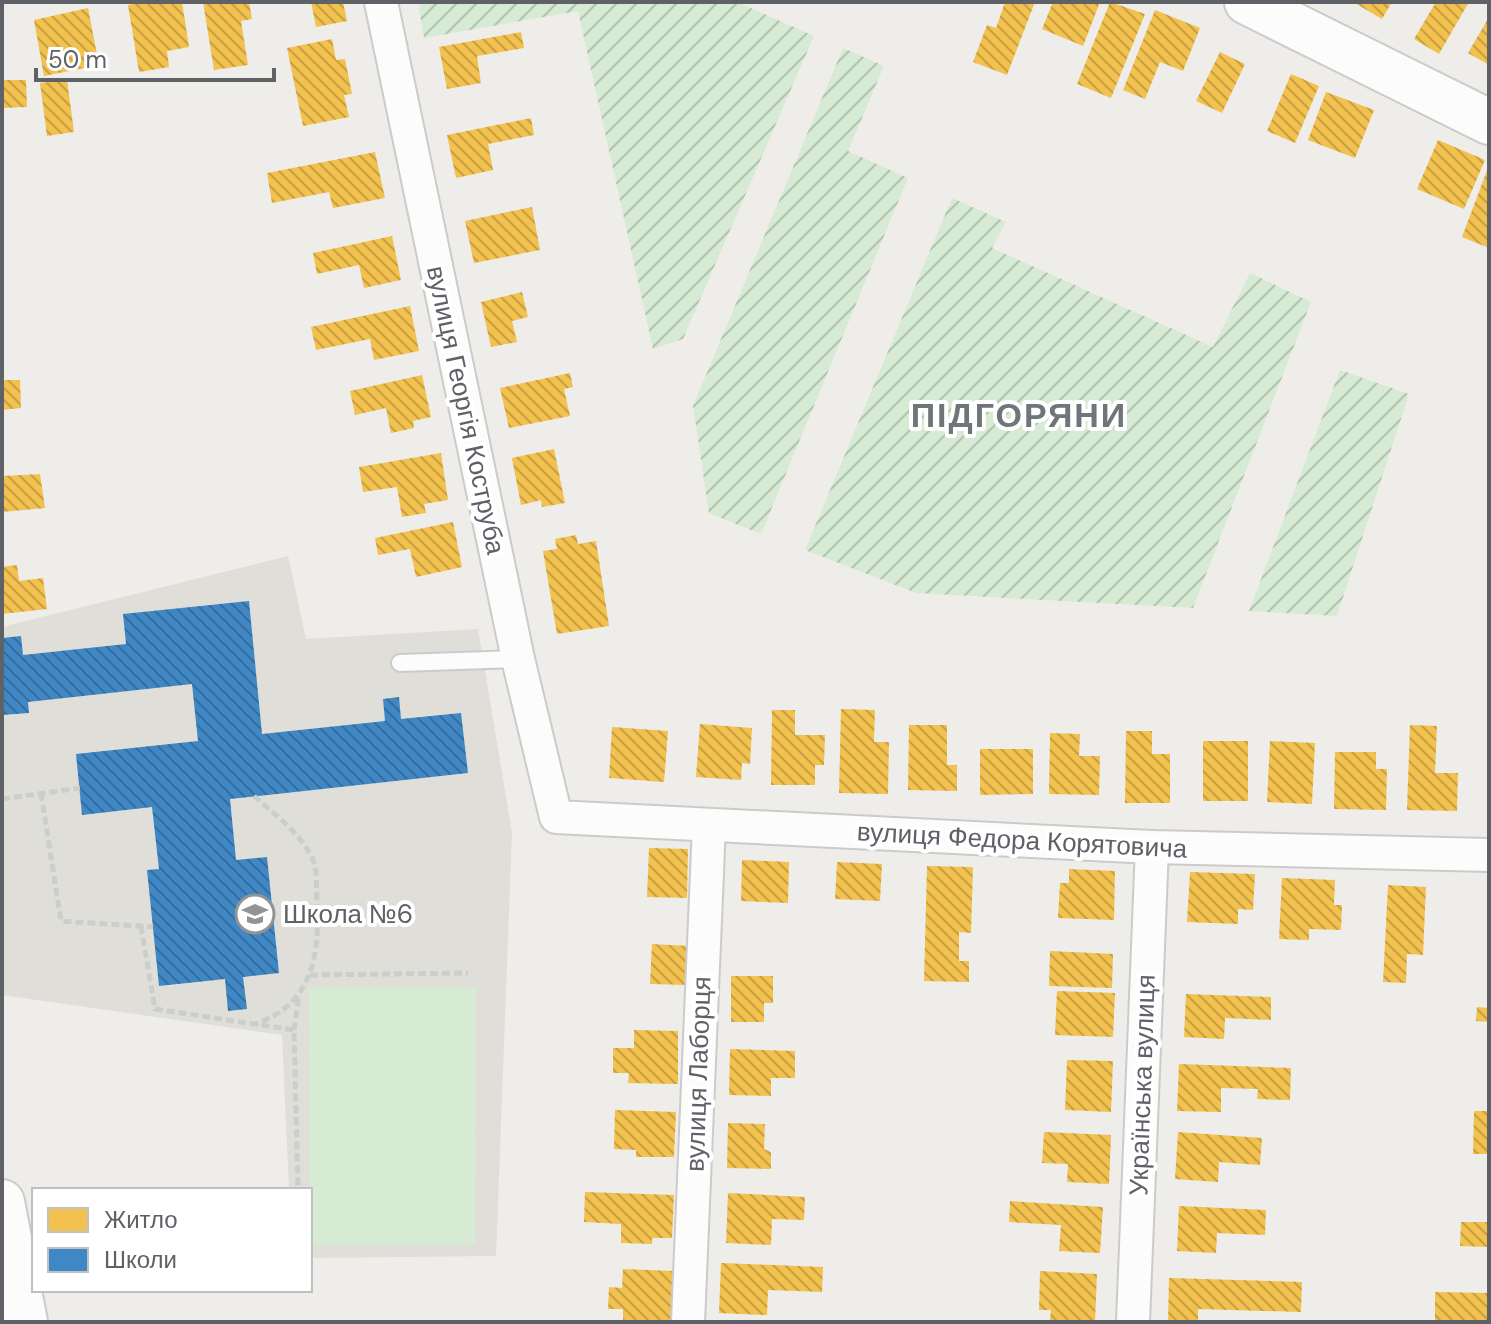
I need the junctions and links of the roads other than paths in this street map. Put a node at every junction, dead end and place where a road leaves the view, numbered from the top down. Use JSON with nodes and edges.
{"nodes":[{"id":1,"x":381,"y":2,"type":"edge"},
{"id":2,"x":1247,"y":2,"type":"edge"},
{"id":3,"x":1489,"y":122,"type":"edge"},
{"id":4,"x":518,"y":659,"type":"junction"},
{"id":5,"x":400,"y":663,"type":"dead end"},
{"id":6,"x":556,"y":817,"type":"joint"},
{"id":7,"x":709,"y":825,"type":"junction"},
{"id":8,"x":1152,"y":847,"type":"junction"},
{"id":9,"x":1489,"y":855,"type":"edge"},
{"id":10,"x":2,"y":1205,"type":"edge"},
{"id":11,"x":25,"y":1322,"type":"edge"},
{"id":12,"x":688,"y":1322,"type":"edge"},
{"id":13,"x":1133,"y":1322,"type":"edge"}],
"edges":[{"from":1,"to":4,"type":"street","name":"вулиця Георгія Коструба"},
{"from":2,"to":3,"type":"main road"},
{"from":4,"to":5,"type":"lane"},
{"from":4,"to":6,"type":"street","name":"вулиця Георгія Коструба"},
{"from":6,"to":7,"type":"street","name":"вулиця Федора Корятовича"},
{"from":7,"to":8,"type":"street","name":"вулиця Федора Корятовича"},
{"from":7,"to":12,"type":"street","name":"вулиця Лаборця"},
{"from":8,"to":9,"type":"street","name":"вулиця Федора Корятовича"},
{"from":8,"to":13,"type":"street","name":"Українська вулиця"},
{"from":10,"to":11,"type":"main road"}]}
